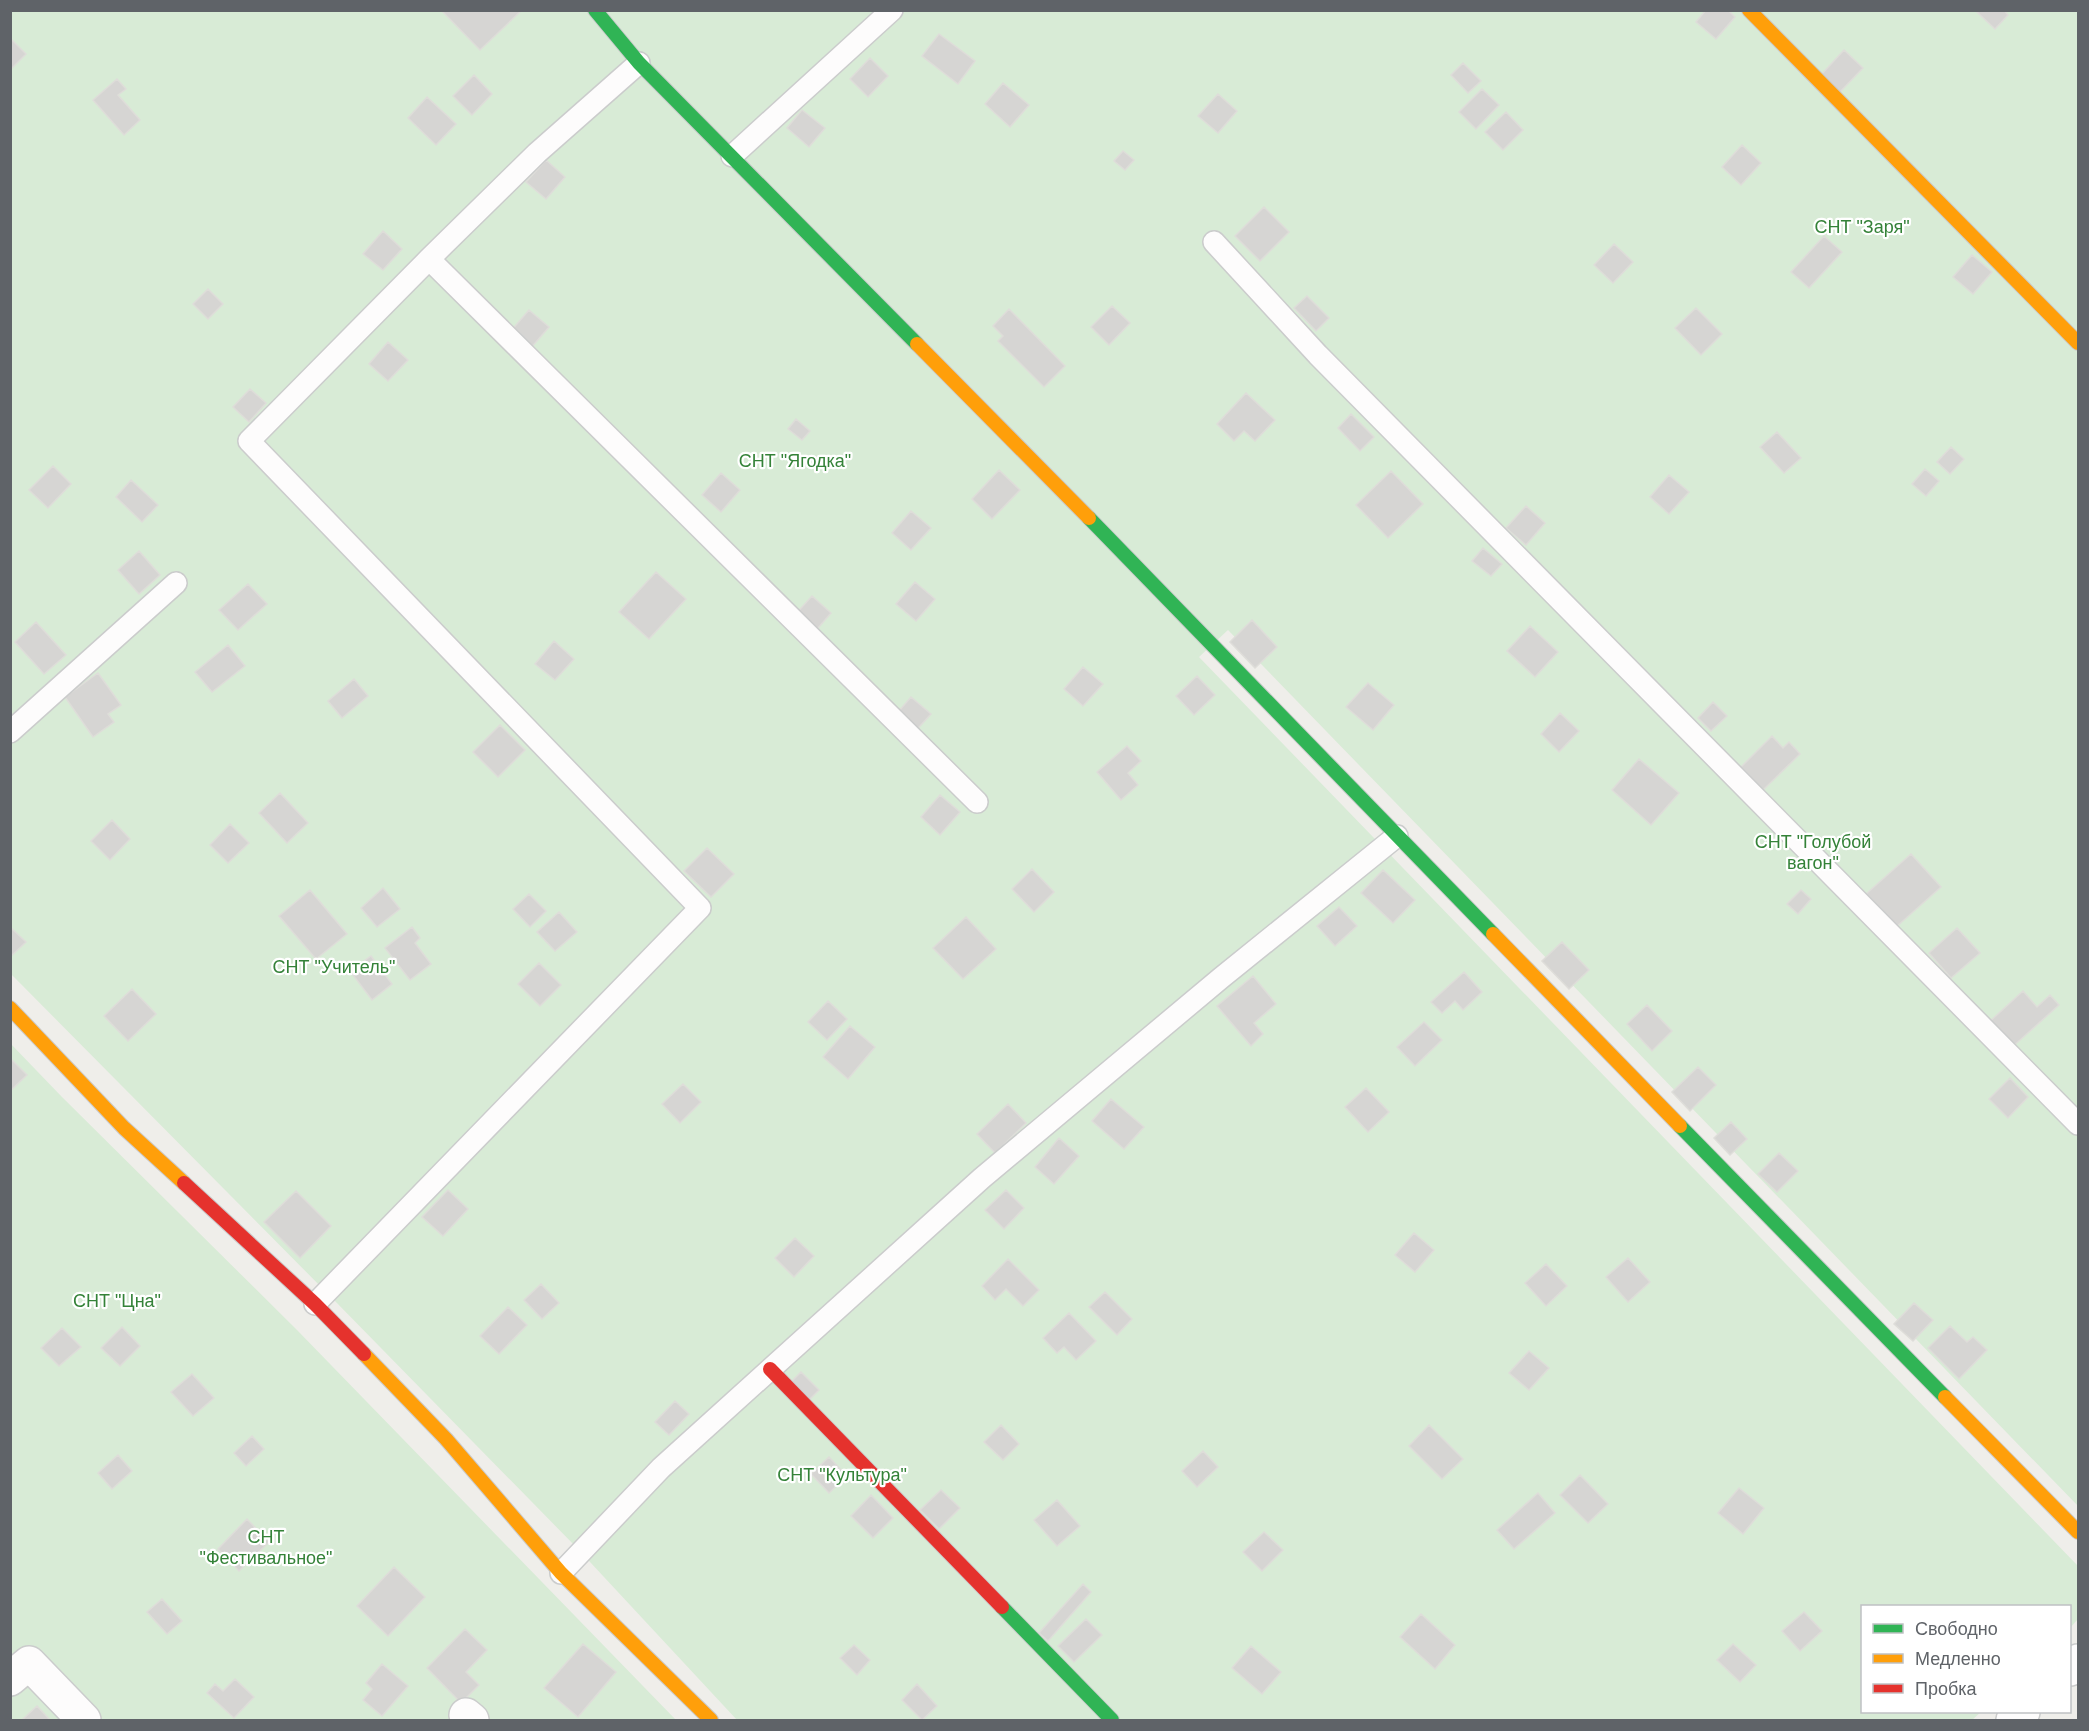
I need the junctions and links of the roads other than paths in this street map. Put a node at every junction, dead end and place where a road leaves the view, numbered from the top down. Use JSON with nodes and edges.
{"nodes":[{"id":1,"x":595,"y":10,"type":"edge"},
{"id":2,"x":892,"y":10,"type":"edge"},
{"id":3,"x":1749,"y":10,"type":"edge"},
{"id":4,"x":639,"y":63,"type":"junction"},
{"id":5,"x":732,"y":156,"type":"junction"},
{"id":6,"x":1214,"y":242,"type":"dead end"},
{"id":7,"x":429,"y":259,"type":"junction"},
{"id":8,"x":2079,"y":343,"type":"edge"},
{"id":9,"x":176,"y":583,"type":"dead end"},
{"id":10,"x":10,"y":732,"type":"edge"},
{"id":11,"x":977,"y":802,"type":"dead end"},
{"id":12,"x":1397,"y":836,"type":"junction"},
{"id":13,"x":10,"y":1008,"type":"edge"},
{"id":14,"x":2079,"y":1124,"type":"edge"},
{"id":15,"x":315,"y":1305,"type":"junction"},
{"id":16,"x":770,"y":1368,"type":"junction"},
{"id":17,"x":2079,"y":1532,"type":"edge"},
{"id":18,"x":561,"y":1573,"type":"junction"},
{"id":19,"x":10,"y":1679,"type":"edge"},
{"id":20,"x":84,"y":1720,"type":"edge"},
{"id":21,"x":711,"y":1720,"type":"edge"},
{"id":22,"x":1112,"y":1720,"type":"edge"}],
"edges":[{"from":1,"to":4,"type":"street"},
{"from":2,"to":5,"type":"lane"},
{"from":3,"to":8,"type":"street"},
{"from":4,"to":5,"type":"street"},
{"from":4,"to":7,"type":"lane"},
{"from":5,"to":12,"type":"street"},
{"from":6,"to":14,"type":"lane"},
{"from":7,"to":11,"type":"lane"},
{"from":7,"to":15,"type":"lane"},
{"from":9,"to":10,"type":"lane"},
{"from":12,"to":16,"type":"lane"},
{"from":12,"to":17,"type":"street"},
{"from":13,"to":15,"type":"street"},
{"from":15,"to":18,"type":"street"},
{"from":16,"to":18,"type":"lane"},
{"from":16,"to":22,"type":"street"},
{"from":18,"to":21,"type":"street"},
{"from":19,"to":20,"type":"street"}]}
